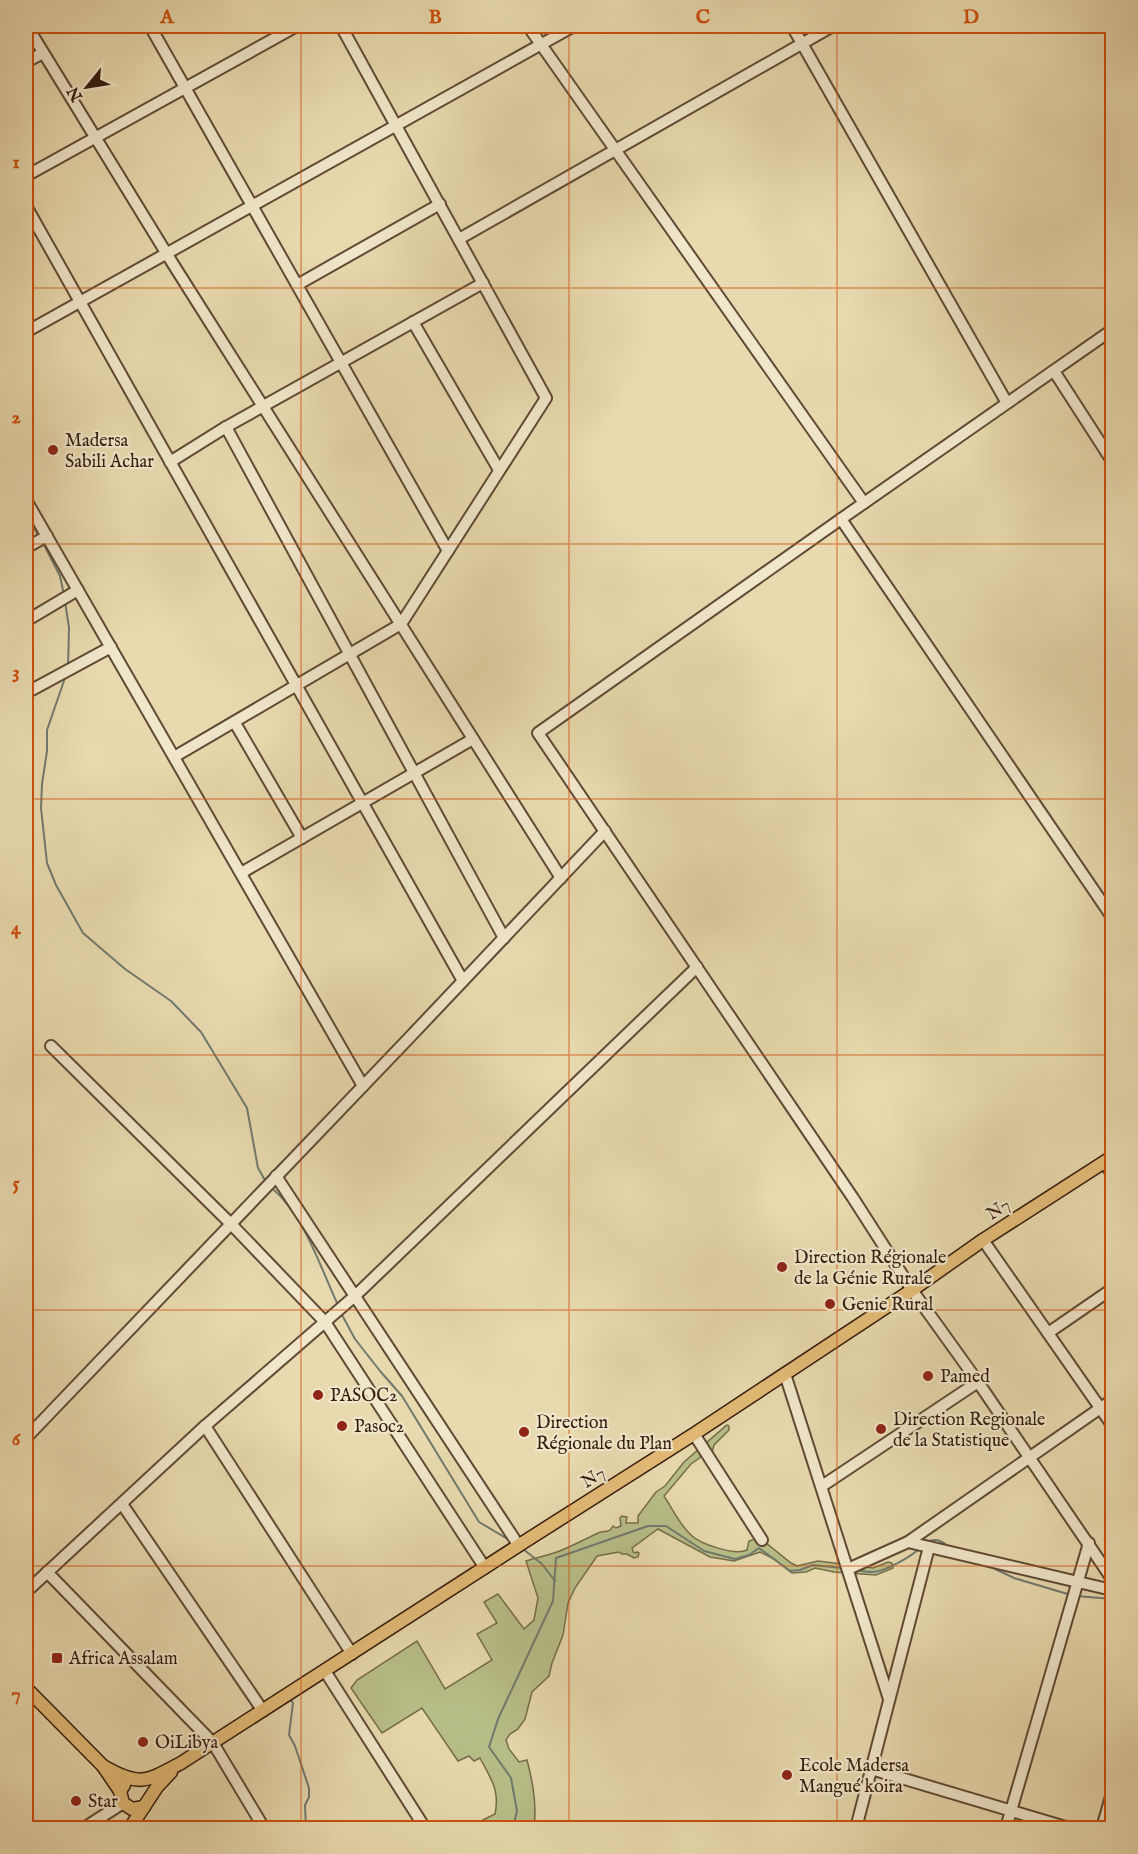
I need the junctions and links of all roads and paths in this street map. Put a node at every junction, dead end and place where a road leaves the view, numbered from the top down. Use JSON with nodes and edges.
{"nodes":[{"id":1,"x":27,"y":26,"type":"edge"},
{"id":2,"x":151,"y":26,"type":"edge"},
{"id":3,"x":297,"y":26,"type":"edge"},
{"id":4,"x":341,"y":26,"type":"edge"},
{"id":5,"x":528,"y":26,"type":"edge"},
{"id":6,"x":574,"y":26,"type":"edge"},
{"id":7,"x":792,"y":26,"type":"edge"},
{"id":8,"x":833,"y":26,"type":"edge"},
{"id":9,"x":802,"y":43,"type":"junction"},
{"id":10,"x":541,"y":44,"type":"junction"},
{"id":11,"x":43,"y":52,"type":"junction"},
{"id":12,"x":26,"y":62,"type":"edge"},
{"id":13,"x":185,"y":88,"type":"junction"},
{"id":14,"x":396,"y":125,"type":"junction"},
{"id":15,"x":95,"y":137,"type":"junction"},
{"id":16,"x":615,"y":150,"type":"junction"},
{"id":17,"x":26,"y":176,"type":"edge"},
{"id":18,"x":440,"y":204,"type":"junction"},
{"id":19,"x":26,"y":206,"type":"edge"},
{"id":20,"x":252,"y":206,"type":"junction"},
{"id":21,"x":459,"y":239,"type":"junction"},
{"id":22,"x":167,"y":253,"type":"junction"},
{"id":23,"x":483,"y":283,"type":"junction"},
{"id":24,"x":297,"y":285,"type":"junction"},
{"id":25,"x":80,"y":302,"type":"junction"},
{"id":26,"x":413,"y":322,"type":"junction"},
{"id":27,"x":1113,"y":330,"type":"edge"},
{"id":28,"x":26,"y":332,"type":"edge"},
{"id":29,"x":341,"y":363,"type":"junction"},
{"id":30,"x":1054,"y":371,"type":"junction"},
{"id":31,"x":1007,"y":403,"type":"junction"},
{"id":32,"x":264,"y":406,"type":"junction"},
{"id":33,"x":226,"y":427,"type":"junction"},
{"id":34,"x":1113,"y":461,"type":"edge"},
{"id":35,"x":170,"y":462,"type":"junction"},
{"id":36,"x":499,"y":470,"type":"junction"},
{"id":37,"x":26,"y":500,"type":"edge"},
{"id":38,"x":864,"y":503,"type":"junction"},
{"id":39,"x":841,"y":519,"type":"junction"},
{"id":40,"x":46,"y":536,"type":"junction"},
{"id":41,"x":26,"y":548,"type":"edge"},
{"id":42,"x":448,"y":551,"type":"junction"},
{"id":43,"x":78,"y":590,"type":"junction"},
{"id":44,"x":26,"y":621,"type":"edge"},
{"id":45,"x":401,"y":624,"type":"junction"},
{"id":46,"x":111,"y":647,"type":"junction"},
{"id":47,"x":350,"y":654,"type":"junction"},
{"id":48,"x":297,"y":686,"type":"junction"},
{"id":49,"x":26,"y":693,"type":"edge"},
{"id":50,"x":235,"y":723,"type":"junction"},
{"id":51,"x":473,"y":739,"type":"junction"},
{"id":52,"x":174,"y":757,"type":"junction"},
{"id":53,"x":414,"y":773,"type":"junction"},
{"id":54,"x":362,"y":802,"type":"junction"},
{"id":55,"x":605,"y":831,"type":"junction"},
{"id":56,"x":302,"y":838,"type":"junction"},
{"id":57,"x":241,"y":873,"type":"junction"},
{"id":58,"x":561,"y":878,"type":"junction"},
{"id":59,"x":1113,"y":917,"type":"edge"},
{"id":60,"x":504,"y":938,"type":"junction"},
{"id":61,"x":697,"y":967,"type":"junction"},
{"id":62,"x":463,"y":981,"type":"junction"},
{"id":63,"x":51,"y":1046,"type":"dead end"},
{"id":64,"x":363,"y":1086,"type":"junction"},
{"id":65,"x":1108,"y":1159,"type":"edge"},
{"id":66,"x":1113,"y":1174,"type":"edge"},
{"id":67,"x":276,"y":1176,"type":"junction"},
{"id":68,"x":231,"y":1224,"type":"junction"},
{"id":69,"x":983,"y":1240,"type":"junction"},
{"id":70,"x":1113,"y":1289,"type":"edge"},
{"id":71,"x":912,"y":1290,"type":"junction"},
{"id":72,"x":356,"y":1295,"type":"junction"},
{"id":73,"x":325,"y":1322,"type":"junction"},
{"id":74,"x":1048,"y":1333,"type":"junction"},
{"id":75,"x":785,"y":1374,"type":"junction"},
{"id":76,"x":978,"y":1382,"type":"junction"},
{"id":77,"x":1113,"y":1400,"type":"edge"},
{"id":78,"x":1101,"y":1408,"type":"junction"},
{"id":79,"x":1113,"y":1425,"type":"edge"},
{"id":80,"x":205,"y":1426,"type":"junction"},
{"id":81,"x":694,"y":1434,"type":"junction"},
{"id":82,"x":26,"y":1438,"type":"edge"},
{"id":83,"x":1030,"y":1457,"type":"junction"},
{"id":84,"x":822,"y":1486,"type":"junction"},
{"id":85,"x":122,"y":1504,"type":"junction"},
{"id":86,"x":762,"y":1540,"type":"dead end"},
{"id":87,"x":908,"y":1542,"type":"junction"},
{"id":88,"x":1089,"y":1543,"type":"junction"},
{"id":89,"x":519,"y":1546,"type":"junction"},
{"id":90,"x":929,"y":1547,"type":"junction"},
{"id":91,"x":485,"y":1568,"type":"junction"},
{"id":92,"x":848,"y":1569,"type":"junction"},
{"id":93,"x":47,"y":1572,"type":"junction"},
{"id":94,"x":1113,"y":1579,"type":"edge"},
{"id":95,"x":1078,"y":1582,"type":"junction"},
{"id":96,"x":1113,"y":1590,"type":"edge"},
{"id":97,"x":26,"y":1592,"type":"edge"},
{"id":98,"x":352,"y":1654,"type":"junction"},
{"id":99,"x":325,"y":1671,"type":"junction"},
{"id":100,"x":26,"y":1688,"type":"edge"},
{"id":101,"x":890,"y":1699,"type":"junction"},
{"id":102,"x":263,"y":1711,"type":"junction"},
{"id":103,"x":213,"y":1743,"type":"junction"},
{"id":104,"x":180,"y":1764,"type":"junction"},
{"id":105,"x":103,"y":1766,"type":"junction"},
{"id":106,"x":871,"y":1769,"type":"junction"},
{"id":107,"x":136,"y":1780,"type":"junction"},
{"id":108,"x":1113,"y":1793,"type":"edge"},
{"id":109,"x":123,"y":1800,"type":"junction"},
{"id":110,"x":147,"y":1802,"type":"junction"},
{"id":111,"x":1011,"y":1811,"type":"junction"},
{"id":112,"x":84,"y":1828,"type":"edge"},
{"id":113,"x":126,"y":1828,"type":"edge"},
{"id":114,"x":130,"y":1828,"type":"edge"},
{"id":115,"x":264,"y":1828,"type":"edge"},
{"id":116,"x":425,"y":1828,"type":"edge"},
{"id":117,"x":856,"y":1828,"type":"edge"},
{"id":118,"x":1006,"y":1828,"type":"edge"},
{"id":119,"x":1070,"y":1828,"type":"edge"},
{"id":120,"x":1102,"y":1828,"type":"edge"}],
"edges":[{"from":1,"to":11,"type":"street"},
{"from":2,"to":13,"type":"street"},
{"from":3,"to":13,"type":"street"},
{"from":4,"to":14,"type":"street"},
{"from":5,"to":10,"type":"street"},
{"from":6,"to":10,"type":"street"},
{"from":7,"to":9,"type":"street"},
{"from":8,"to":9,"type":"street"},
{"from":9,"to":16,"type":"street"},
{"from":9,"to":31,"type":"street"},
{"from":10,"to":14,"type":"street"},
{"from":10,"to":16,"type":"street"},
{"from":11,"to":12,"type":"street"},
{"from":11,"to":15,"type":"street"},
{"from":13,"to":15,"type":"street"},
{"from":13,"to":20,"type":"street"},
{"from":14,"to":18,"type":"street"},
{"from":14,"to":20,"type":"street"},
{"from":15,"to":17,"type":"street"},
{"from":15,"to":22,"type":"street"},
{"from":16,"to":21,"type":"street"},
{"from":16,"to":38,"type":"street"},
{"from":18,"to":21,"type":"street"},
{"from":18,"to":24,"type":"street"},
{"from":19,"to":25,"type":"street"},
{"from":20,"to":22,"type":"street"},
{"from":20,"to":24,"type":"street"},
{"from":21,"to":23,"type":"street"},
{"from":22,"to":25,"type":"street"},
{"from":22,"to":32,"type":"street"},
{"from":23,"to":26,"type":"street"},
{"from":23,"to":36,"type":"street"},
{"from":24,"to":29,"type":"street"},
{"from":25,"to":28,"type":"street"},
{"from":25,"to":35,"type":"street"},
{"from":26,"to":29,"type":"street"},
{"from":26,"to":36,"type":"street"},
{"from":27,"to":30,"type":"street"},
{"from":29,"to":32,"type":"street"},
{"from":29,"to":42,"type":"street"},
{"from":30,"to":31,"type":"street"},
{"from":30,"to":34,"type":"street"},
{"from":31,"to":38,"type":"street"},
{"from":32,"to":33,"type":"street"},
{"from":32,"to":45,"type":"street"},
{"from":33,"to":35,"type":"street"},
{"from":33,"to":47,"type":"street"},
{"from":35,"to":48,"type":"street"},
{"from":36,"to":42,"type":"street"},
{"from":37,"to":40,"type":"street"},
{"from":38,"to":39,"type":"street"},
{"from":39,"to":55,"type":"street"},
{"from":39,"to":59,"type":"street"},
{"from":40,"to":41,"type":"street"},
{"from":40,"to":43,"type":"street"},
{"from":42,"to":45,"type":"street"},
{"from":43,"to":44,"type":"street"},
{"from":43,"to":46,"type":"street"},
{"from":45,"to":47,"type":"street"},
{"from":45,"to":51,"type":"street"},
{"from":46,"to":49,"type":"street"},
{"from":46,"to":52,"type":"street"},
{"from":47,"to":48,"type":"street"},
{"from":47,"to":53,"type":"street"},
{"from":48,"to":50,"type":"street"},
{"from":48,"to":54,"type":"street"},
{"from":50,"to":52,"type":"street"},
{"from":50,"to":56,"type":"street"},
{"from":51,"to":53,"type":"street"},
{"from":51,"to":58,"type":"street"},
{"from":52,"to":57,"type":"street"},
{"from":53,"to":54,"type":"street"},
{"from":53,"to":60,"type":"street"},
{"from":54,"to":56,"type":"street"},
{"from":54,"to":62,"type":"street"},
{"from":55,"to":58,"type":"street"},
{"from":55,"to":61,"type":"street"},
{"from":56,"to":57,"type":"street"},
{"from":57,"to":64,"type":"street"},
{"from":58,"to":60,"type":"street"},
{"from":60,"to":62,"type":"street"},
{"from":61,"to":71,"type":"street"},
{"from":61,"to":72,"type":"street"},
{"from":62,"to":64,"type":"street"},
{"from":63,"to":68,"type":"street"},
{"from":64,"to":67,"type":"street"},
{"from":65,"to":66,"type":"street"},
{"from":65,"to":69,"type":"main road","name":"N7"},
{"from":67,"to":68,"type":"street"},
{"from":67,"to":72,"type":"street"},
{"from":68,"to":73,"type":"street"},
{"from":68,"to":82,"type":"street"},
{"from":69,"to":71,"type":"main road","name":"N7"},
{"from":69,"to":74,"type":"street"},
{"from":70,"to":74,"type":"street"},
{"from":71,"to":75,"type":"main road","name":"N7"},
{"from":71,"to":76,"type":"street"},
{"from":72,"to":73,"type":"street"},
{"from":72,"to":89,"type":"street"},
{"from":73,"to":80,"type":"street"},
{"from":73,"to":91,"type":"street"},
{"from":74,"to":78,"type":"street"},
{"from":75,"to":81,"type":"main road","name":"N7"},
{"from":75,"to":84,"type":"street"},
{"from":76,"to":83,"type":"street"},
{"from":76,"to":84,"type":"street"},
{"from":77,"to":78,"type":"street"},
{"from":78,"to":79,"type":"street"},
{"from":78,"to":83,"type":"street"},
{"from":80,"to":85,"type":"street"},
{"from":80,"to":98,"type":"street"},
{"from":81,"to":86,"type":"street"},
{"from":81,"to":89,"type":"main road","name":"N7"},
{"from":83,"to":87,"type":"street"},
{"from":83,"to":88,"type":"street"},
{"from":84,"to":92,"type":"street"},
{"from":85,"to":93,"type":"street"},
{"from":85,"to":102,"type":"street"},
{"from":87,"to":90,"type":"street"},
{"from":87,"to":92,"type":"street"},
{"from":88,"to":94,"type":"street"},
{"from":88,"to":95,"type":"street"},
{"from":89,"to":91,"type":"main road","name":"N7"},
{"from":90,"to":95,"type":"street"},
{"from":90,"to":101,"type":"street"},
{"from":91,"to":98,"type":"main road","name":"N7"},
{"from":92,"to":101,"type":"street"},
{"from":93,"to":97,"type":"street"},
{"from":93,"to":103,"type":"street"},
{"from":95,"to":96,"type":"street"},
{"from":95,"to":111,"type":"street"},
{"from":98,"to":99,"type":"main road","name":"N7"},
{"from":99,"to":102,"type":"main road","name":"N7"},
{"from":99,"to":116,"type":"street"},
{"from":100,"to":105,"type":"main road"},
{"from":101,"to":106,"type":"street"},
{"from":102,"to":103,"type":"main road","name":"N7"},
{"from":103,"to":104,"type":"main road","name":"N7"},
{"from":103,"to":115,"type":"street"},
{"from":104,"to":107,"type":"main road"},
{"from":104,"to":110,"type":"main road"},
{"from":105,"to":107,"type":"main road"},
{"from":105,"to":109,"type":"main road"},
{"from":106,"to":111,"type":"street"},
{"from":106,"to":117,"type":"street"},
{"from":107,"to":109,"type":"main road"},
{"from":107,"to":110,"type":"main road"},
{"from":108,"to":120,"type":"street"},
{"from":109,"to":110,"type":"main road"},
{"from":109,"to":112,"type":"street"},
{"from":109,"to":113,"type":"main road"},
{"from":110,"to":114,"type":"main road"},
{"from":111,"to":118,"type":"street"},
{"from":111,"to":119,"type":"street"}]}
